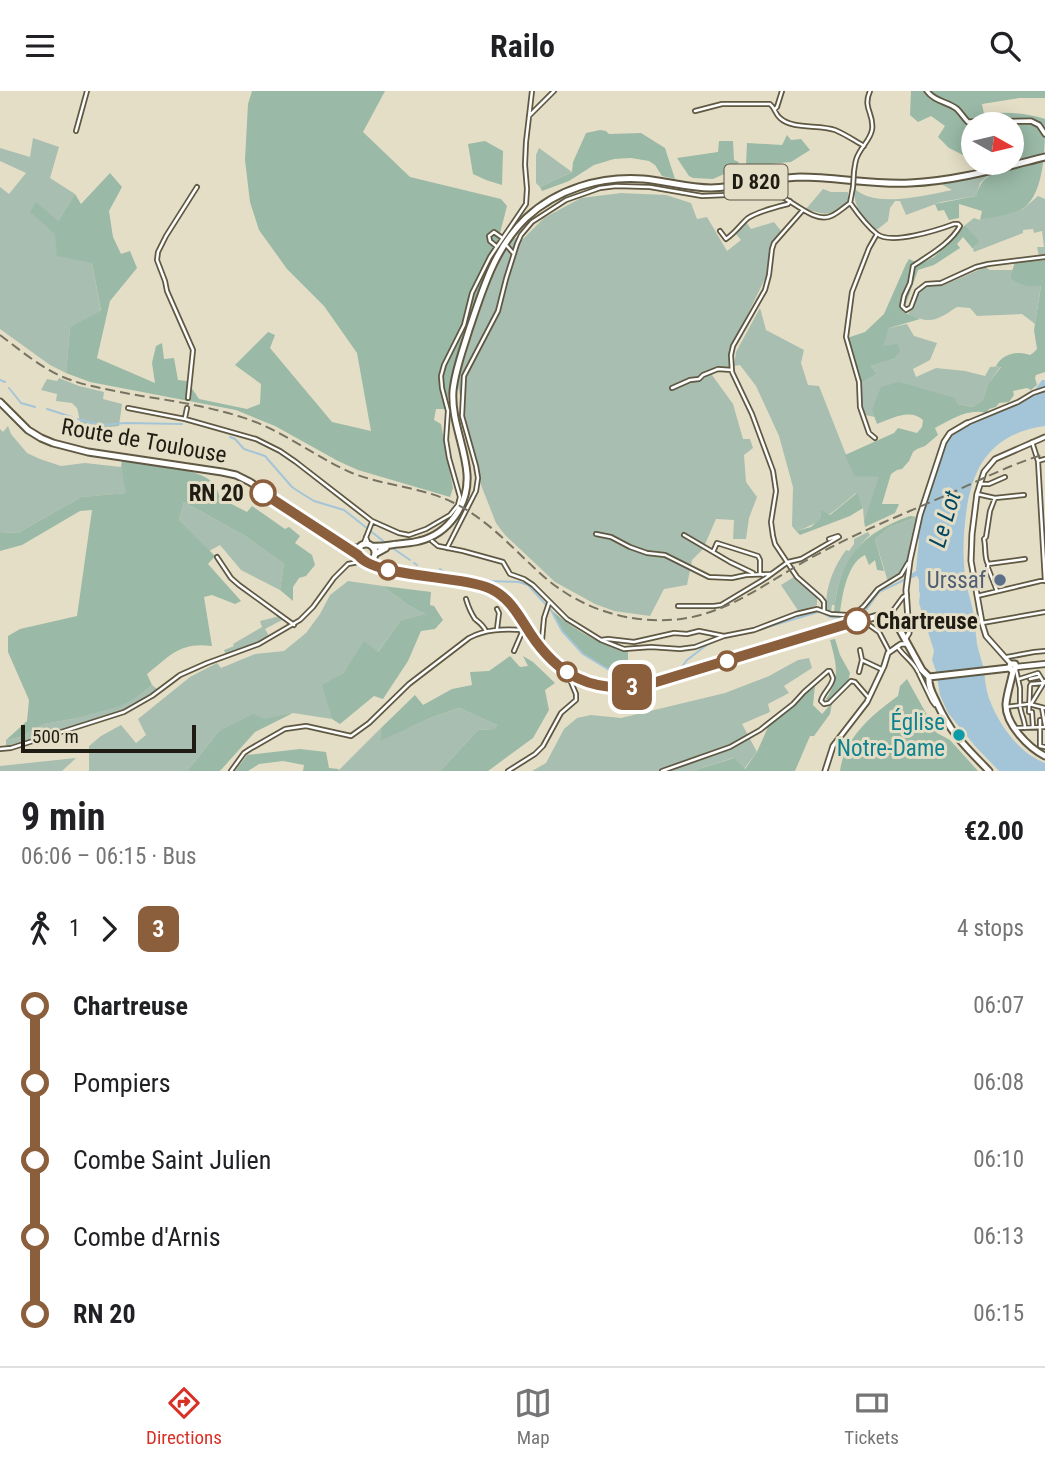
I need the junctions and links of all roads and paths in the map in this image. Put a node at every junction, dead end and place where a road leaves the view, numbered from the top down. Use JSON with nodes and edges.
{"nodes":[{"id":1,"x":87,"y":91,"type":"edge"},
{"id":2,"x":532,"y":91,"type":"edge"},
{"id":3,"x":554,"y":91,"type":"edge"},
{"id":4,"x":782,"y":91,"type":"edge"},
{"id":5,"x":870,"y":91,"type":"edge"},
{"id":6,"x":927,"y":91,"type":"edge"},
{"id":7,"x":775,"y":109,"type":"junction"},
{"id":8,"x":695,"y":111,"type":"dead end"},
{"id":9,"x":529,"y":116,"type":"junction"},
{"id":10,"x":76,"y":131,"type":"dead end"},
{"id":11,"x":1045,"y":134,"type":"edge"},
{"id":12,"x":864,"y":146,"type":"junction"},
{"id":13,"x":1045,"y":155,"type":"edge"},
{"id":14,"x":197,"y":187,"type":"dead end"},
{"id":15,"x":790,"y":201,"type":"junction"},
{"id":16,"x":850,"y":203,"type":"junction"},
{"id":17,"x":803,"y":210,"type":"junction"},
{"id":18,"x":720,"y":231,"type":"dead end"},
{"id":19,"x":877,"y":234,"type":"junction"},
{"id":20,"x":501,"y":237,"type":"dead end"},
{"id":21,"x":496,"y":246,"type":"junction"},
{"id":22,"x":507,"y":246,"type":"dead end"},
{"id":23,"x":514,"y":254,"type":"junction"},
{"id":24,"x":1045,"y":257,"type":"edge"},
{"id":25,"x":732,"y":370,"type":"junction"},
{"id":26,"x":672,"y":388,"type":"dead end"},
{"id":27,"x":1045,"y":389,"type":"edge"},
{"id":28,"x":188,"y":398,"type":"dead end"},
{"id":29,"x":0,"y":403,"type":"edge"},
{"id":30,"x":128,"y":408,"type":"dead end"},
{"id":31,"x":187,"y":408,"type":"dead end"},
{"id":32,"x":185,"y":419,"type":"junction"},
{"id":33,"x":967,"y":423,"type":"joint"},
{"id":34,"x":1045,"y":437,"type":"edge"},
{"id":35,"x":874,"y":438,"type":"dead end"},
{"id":36,"x":1032,"y":442,"type":"junction"},
{"id":37,"x":1045,"y":459,"type":"edge"},
{"id":38,"x":1038,"y":461,"type":"junction"},
{"id":39,"x":1005,"y":477,"type":"dead end"},
{"id":40,"x":980,"y":483,"type":"junction"},
{"id":41,"x":977,"y":494,"type":"junction"},
{"id":42,"x":1024,"y":495,"type":"dead end"},
{"id":43,"x":995,"y":498,"type":"junction"},
{"id":44,"x":372,"y":521,"type":"junction"},
{"id":45,"x":426,"y":529,"type":"junction"},
{"id":46,"x":1044,"y":530,"type":"edge"},
{"id":47,"x":596,"y":534,"type":"dead end"},
{"id":48,"x":684,"y":535,"type":"dead end"},
{"id":49,"x":429,"y":536,"type":"dead end"},
{"id":50,"x":829,"y":539,"type":"dead end"},
{"id":51,"x":432,"y":541,"type":"dead end"},
{"id":52,"x":366,"y":546,"type":"junction"},
{"id":53,"x":384,"y":547,"type":"junction"},
{"id":54,"x":447,"y":548,"type":"junction"},
{"id":55,"x":713,"y":552,"type":"junction"},
{"id":56,"x":374,"y":556,"type":"junction"},
{"id":57,"x":217,"y":557,"type":"dead end"},
{"id":58,"x":1025,"y":559,"type":"dead end"},
{"id":59,"x":361,"y":560,"type":"junction"},
{"id":60,"x":788,"y":562,"type":"junction"},
{"id":61,"x":988,"y":564,"type":"junction"},
{"id":62,"x":388,"y":570,"type":"junction"},
{"id":63,"x":756,"y":574,"type":"junction"},
{"id":64,"x":771,"y":574,"type":"junction"},
{"id":65,"x":763,"y":575,"type":"junction"},
{"id":66,"x":907,"y":575,"type":"junction"},
{"id":67,"x":1045,"y":581,"type":"edge"},
{"id":68,"x":997,"y":591,"type":"junction"},
{"id":69,"x":907,"y":595,"type":"junction"},
{"id":70,"x":977,"y":596,"type":"junction"},
{"id":71,"x":821,"y":598,"type":"junction"},
{"id":72,"x":466,"y":599,"type":"dead end"},
{"id":73,"x":548,"y":605,"type":"junction"},
{"id":74,"x":678,"y":606,"type":"dead end"},
{"id":75,"x":497,"y":609,"type":"dead end"},
{"id":76,"x":819,"y":609,"type":"junction"},
{"id":77,"x":824,"y":611,"type":"junction"},
{"id":78,"x":1045,"y":612,"type":"edge"},
{"id":79,"x":889,"y":616,"type":"junction"},
{"id":80,"x":862,"y":619,"type":"junction"},
{"id":81,"x":982,"y":623,"type":"junction"},
{"id":82,"x":294,"y":625,"type":"junction"},
{"id":83,"x":497,"y":629,"type":"junction"},
{"id":84,"x":523,"y":630,"type":"junction"},
{"id":85,"x":486,"y":631,"type":"junction"},
{"id":86,"x":724,"y":636,"type":"junction"},
{"id":87,"x":601,"y":640,"type":"junction"},
{"id":88,"x":906,"y":641,"type":"junction"},
{"id":89,"x":537,"y":643,"type":"junction"},
{"id":90,"x":893,"y":649,"type":"junction"},
{"id":91,"x":860,"y":650,"type":"dead end"},
{"id":92,"x":514,"y":651,"type":"dead end"},
{"id":93,"x":1045,"y":651,"type":"edge"},
{"id":94,"x":1007,"y":657,"type":"junction"},
{"id":95,"x":862,"y":660,"type":"junction"},
{"id":96,"x":1045,"y":664,"type":"edge"},
{"id":97,"x":1013,"y":668,"type":"junction"},
{"id":98,"x":883,"y":670,"type":"junction"},
{"id":99,"x":859,"y":672,"type":"dead end"},
{"id":100,"x":1040,"y":674,"type":"junction"},
{"id":101,"x":573,"y":675,"type":"junction"},
{"id":102,"x":932,"y":676,"type":"junction"},
{"id":103,"x":1019,"y":679,"type":"junction"},
{"id":104,"x":1030,"y":680,"type":"dead end"},
{"id":105,"x":1044,"y":684,"type":"edge"},
{"id":106,"x":869,"y":697,"type":"junction"},
{"id":107,"x":1020,"y":704,"type":"junction"},
{"id":108,"x":1030,"y":704,"type":"junction"},
{"id":109,"x":938,"y":705,"type":"junction"},
{"id":110,"x":1044,"y":708,"type":"edge"},
{"id":111,"x":1006,"y":709,"type":"junction"},
{"id":112,"x":1039,"y":721,"type":"dead end"},
{"id":113,"x":1041,"y":727,"type":"edge"},
{"id":114,"x":1015,"y":728,"type":"junction"},
{"id":115,"x":1026,"y":728,"type":"junction"},
{"id":116,"x":1029,"y":736,"type":"dead end"},
{"id":117,"x":1043,"y":737,"type":"edge"},
{"id":118,"x":1038,"y":746,"type":"edge"},
{"id":119,"x":2,"y":747,"type":"edge"},
{"id":120,"x":1045,"y":755,"type":"edge"},
{"id":121,"x":231,"y":771,"type":"edge"},
{"id":122,"x":508,"y":771,"type":"edge"},
{"id":123,"x":663,"y":771,"type":"edge"},
{"id":124,"x":825,"y":771,"type":"edge"},
{"id":125,"x":989,"y":771,"type":"edge"}],
"edges":[{"from":1,"to":10,"type":"street"},
{"from":2,"to":9,"type":"street"},
{"from":3,"to":9,"type":"street"},
{"from":4,"to":7,"type":"street"},
{"from":5,"to":12,"type":"street"},
{"from":6,"to":11,"type":"street"},
{"from":7,"to":8,"type":"street"},
{"from":7,"to":12,"type":"street"},
{"from":9,"to":21,"type":"street"},
{"from":12,"to":16,"type":"street","bridge":true},
{"from":13,"to":53,"type":"main road","number":"D 820"},
{"from":14,"to":28,"type":"street"},
{"from":15,"to":17,"type":"street"},
{"from":15,"to":18,"type":"street"},
{"from":15,"to":23,"type":"street"},
{"from":16,"to":17,"type":"street"},
{"from":16,"to":19,"type":"street"},
{"from":17,"to":25,"type":"street"},
{"from":19,"to":24,"type":"street"},
{"from":19,"to":35,"type":"street"},
{"from":20,"to":21,"type":"street"},
{"from":21,"to":45,"type":"street"},
{"from":22,"to":23,"type":"street"},
{"from":23,"to":54,"type":"street"},
{"from":25,"to":26,"type":"street"},
{"from":25,"to":60,"type":"street"},
{"from":27,"to":33,"type":"street"},
{"from":29,"to":52,"type":"main road","name":"Route de Toulouse","number":"D 820"},
{"from":29,"to":59,"type":"main road","name":"Route de Toulouse","number":"D 820"},
{"from":30,"to":32,"type":"street"},
{"from":31,"to":32,"type":"street"},
{"from":32,"to":44,"type":"street"},
{"from":33,"to":66,"type":"street"},
{"from":34,"to":36,"type":"street"},
{"from":36,"to":38,"type":"street"},
{"from":36,"to":40,"type":"street"},
{"from":37,"to":38,"type":"street"},
{"from":38,"to":46,"type":"street"},
{"from":39,"to":40,"type":"street"},
{"from":40,"to":41,"type":"street"},
{"from":41,"to":43,"type":"street"},
{"from":41,"to":70,"type":"street"},
{"from":42,"to":43,"type":"street"},
{"from":43,"to":61,"type":"street"},
{"from":44,"to":45,"type":"street"},
{"from":44,"to":52,"type":"street"},
{"from":45,"to":49,"type":"street"},
{"from":46,"to":67,"type":"street"},
{"from":47,"to":63,"type":"street"},
{"from":48,"to":55,"type":"street"},
{"from":50,"to":60,"type":"street"},
{"from":51,"to":54,"type":"street"},
{"from":52,"to":53,"type":"main road","number":"D 820"},
{"from":52,"to":56,"type":"main road"},
{"from":52,"to":59,"type":"main road"},
{"from":53,"to":56,"type":"main road","number":"D 820"},
{"from":54,"to":73,"type":"street"},
{"from":55,"to":63,"type":"street"},
{"from":55,"to":65,"type":"street"},
{"from":56,"to":59,"type":"main road"},
{"from":56,"to":62,"type":"main road"},
{"from":57,"to":82,"type":"street"},
{"from":58,"to":61,"type":"street"},
{"from":59,"to":62,"type":"main road","name":"Route de Toulouse"},
{"from":59,"to":82,"type":"street"},
{"from":60,"to":64,"type":"street"},
{"from":60,"to":71,"type":"street"},
{"from":61,"to":68,"type":"street"},
{"from":62,"to":89,"type":"main road","name":"Route de Toulouse"},
{"from":63,"to":65,"type":"street"},
{"from":64,"to":65,"type":"street"},
{"from":64,"to":74,"type":"street"},
{"from":66,"to":69,"type":"street"},
{"from":66,"to":77,"type":"street"},
{"from":67,"to":68,"type":"street"},
{"from":68,"to":70,"type":"street"},
{"from":69,"to":79,"type":"street"},
{"from":69,"to":88,"type":"street"},
{"from":70,"to":81,"type":"street"},
{"from":71,"to":76,"type":"street"},
{"from":71,"to":77,"type":"street"},
{"from":72,"to":85,"type":"street"},
{"from":73,"to":87,"type":"street"},
{"from":73,"to":89,"type":"street"},
{"from":75,"to":83,"type":"street"},
{"from":76,"to":77,"type":"street"},
{"from":76,"to":86,"type":"street"},
{"from":78,"to":81,"type":"street"},
{"from":79,"to":80,"type":"main road","name":"Route de Toulouse"},
{"from":79,"to":88,"type":"main road"},
{"from":80,"to":90,"type":"street"},
{"from":80,"to":101,"type":"main road","name":"Route de Toulouse"},
{"from":81,"to":94,"type":"street"},
{"from":82,"to":119,"type":"street"},
{"from":83,"to":84,"type":"street"},
{"from":83,"to":85,"type":"street"},
{"from":84,"to":89,"type":"street"},
{"from":84,"to":92,"type":"street"},
{"from":85,"to":121,"type":"street"},
{"from":86,"to":87,"type":"street"},
{"from":86,"to":87,"type":"street"},
{"from":88,"to":90,"type":"street"},
{"from":88,"to":102,"type":"main road"},
{"from":89,"to":101,"type":"main road","name":"Route de Toulouse"},
{"from":90,"to":98,"type":"street"},
{"from":90,"to":109,"type":"street"},
{"from":91,"to":95,"type":"street"},
{"from":93,"to":94,"type":"street"},
{"from":94,"to":97,"type":"street"},
{"from":95,"to":98,"type":"street"},
{"from":95,"to":99,"type":"street"},
{"from":96,"to":97,"type":"main road"},
{"from":97,"to":102,"type":"main road"},
{"from":97,"to":103,"type":"street"},
{"from":97,"to":111,"type":"main road"},
{"from":98,"to":106,"type":"street"},
{"from":100,"to":103,"type":"street"},
{"from":100,"to":104,"type":"street"},
{"from":100,"to":105,"type":"street"},
{"from":101,"to":122,"type":"street"},
{"from":102,"to":109,"type":"main road"},
{"from":103,"to":107,"type":"street"},
{"from":105,"to":108,"type":"street"},
{"from":105,"to":108,"type":"street"},
{"from":106,"to":123,"type":"street"},
{"from":106,"to":124,"type":"street"},
{"from":107,"to":108,"type":"street"},
{"from":107,"to":111,"type":"street"},
{"from":107,"to":115,"type":"street"},
{"from":108,"to":110,"type":"street"},
{"from":108,"to":113,"type":"street"},
{"from":109,"to":125,"type":"main road"},
{"from":110,"to":113,"type":"street"},
{"from":111,"to":114,"type":"main road"},
{"from":112,"to":113,"type":"street"},
{"from":113,"to":115,"type":"street"},
{"from":113,"to":117,"type":"street"},
{"from":114,"to":115,"type":"street"},
{"from":114,"to":118,"type":"main road"},
{"from":115,"to":116,"type":"street"},
{"from":117,"to":118,"type":"street"},
{"from":118,"to":120,"type":"main road"}]}
